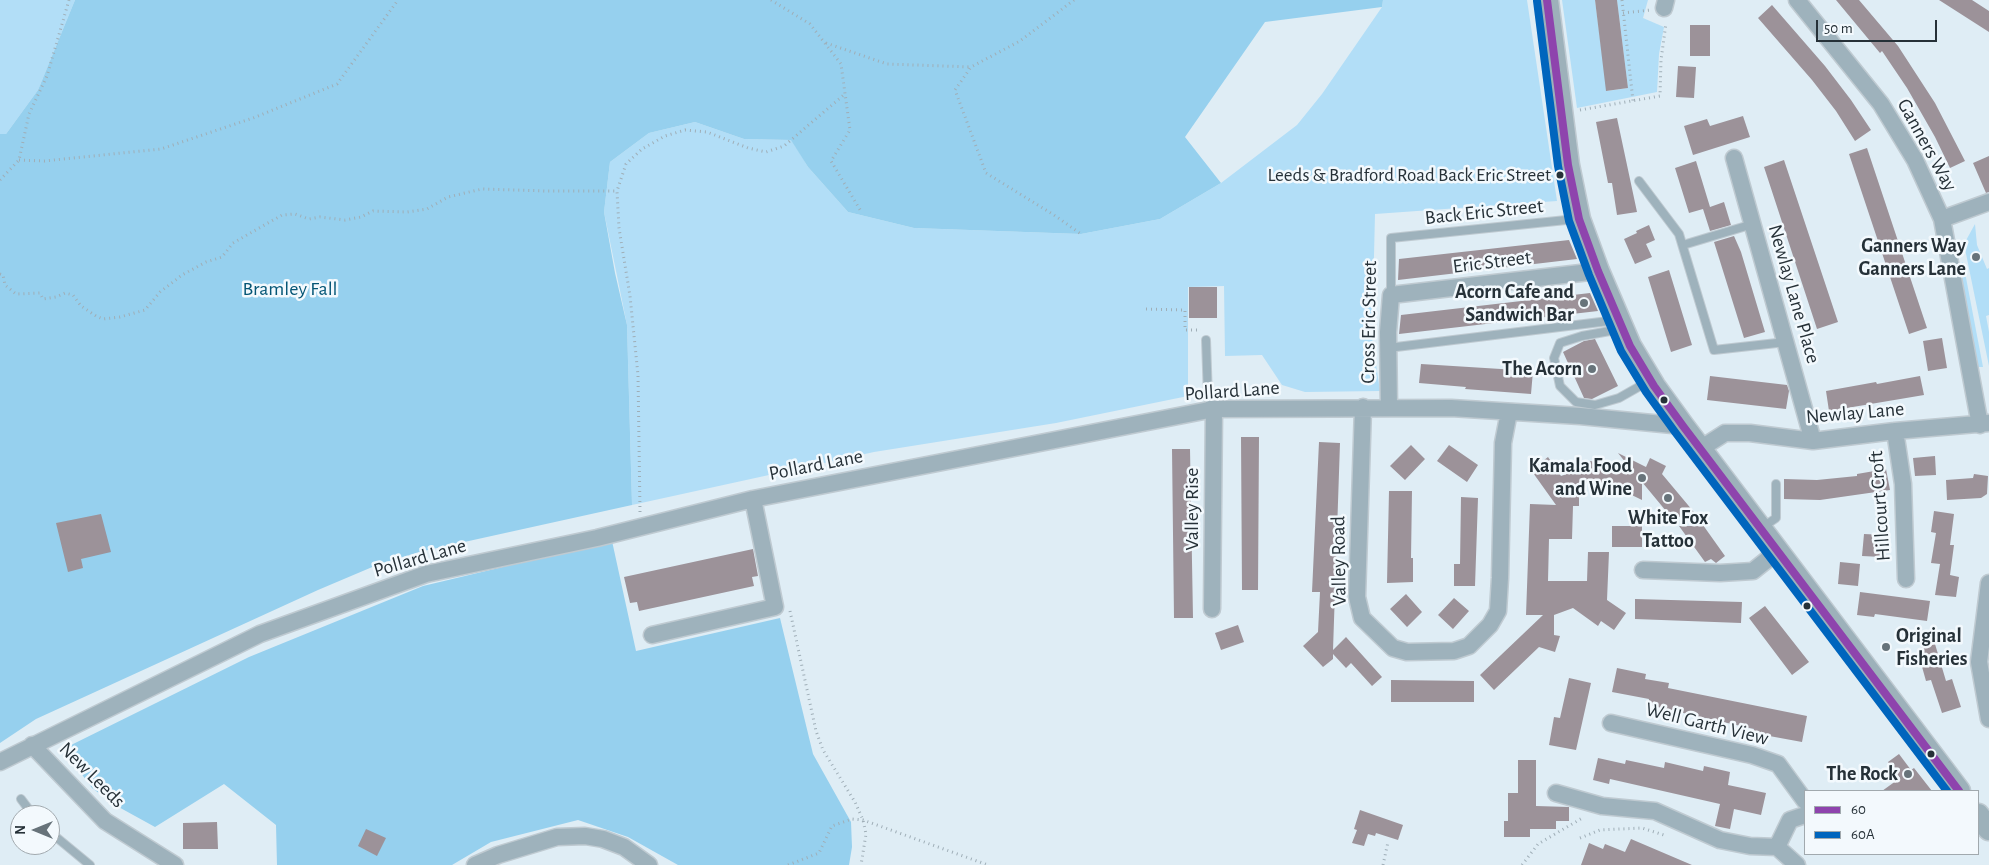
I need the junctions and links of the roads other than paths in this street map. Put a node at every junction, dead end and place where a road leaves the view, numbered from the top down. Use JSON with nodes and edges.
{"nodes":[{"id":1,"x":1547,"y":0,"type":"edge"},
{"id":2,"x":1797,"y":0,"type":"edge"},
{"id":3,"x":1734,"y":158,"type":"dead end"},
{"id":4,"x":1639,"y":181,"type":"dead end"},
{"id":5,"x":1989,"y":202,"type":"edge"},
{"id":6,"x":1579,"y":219,"type":"junction"},
{"id":7,"x":1942,"y":219,"type":"junction"},
{"id":8,"x":1753,"y":224,"type":"junction"},
{"id":9,"x":1391,"y":238,"type":"joint"},
{"id":10,"x":1682,"y":245,"type":"junction"},
{"id":11,"x":1598,"y":271,"type":"junction"},
{"id":12,"x":1390,"y":295,"type":"junction"},
{"id":13,"x":1622,"y":324,"type":"junction"},
{"id":14,"x":1206,"y":340,"type":"road end"},
{"id":15,"x":1786,"y":342,"type":"junction"},
{"id":16,"x":1388,"y":348,"type":"junction"},
{"id":17,"x":1651,"y":380,"type":"junction"},
{"id":18,"x":1363,"y":407,"type":"junction"},
{"id":19,"x":1389,"y":408,"type":"junction"},
{"id":20,"x":1214,"y":409,"type":"junction"},
{"id":21,"x":1509,"y":412,"type":"junction"},
{"id":22,"x":1985,"y":424,"type":"edge"},
{"id":23,"x":1682,"y":426,"type":"junction"},
{"id":24,"x":1895,"y":431,"type":"junction"},
{"id":25,"x":1813,"y":441,"type":"junction"},
{"id":26,"x":1700,"y":449,"type":"junction"},
{"id":27,"x":1776,"y":484,"type":"dead end"},
{"id":28,"x":753,"y":499,"type":"junction"},
{"id":29,"x":1761,"y":529,"type":"junction"},
{"id":30,"x":1778,"y":551,"type":"junction"},
{"id":31,"x":1643,"y":570,"type":"dead end"},
{"id":32,"x":1906,"y":579,"type":"dead end"},
{"id":33,"x":1989,"y":583,"type":"edge"},
{"id":34,"x":1212,"y":609,"type":"dead end"},
{"id":35,"x":652,"y":635,"type":"dead end"},
{"id":36,"x":1987,"y":693,"type":"edge"},
{"id":37,"x":1989,"y":719,"type":"edge"},
{"id":38,"x":1611,"y":722,"type":"dead end"},
{"id":39,"x":32,"y":745,"type":"junction"},
{"id":40,"x":0,"y":762,"type":"edge"},
{"id":41,"x":1958,"y":790,"type":"edge"},
{"id":42,"x":1556,"y":793,"type":"dead end"},
{"id":43,"x":21,"y":799,"type":"dead end"},
{"id":44,"x":1804,"y":799,"type":"edge"},
{"id":45,"x":26,"y":805,"type":"edge"},
{"id":46,"x":1804,"y":815,"type":"edge"},
{"id":47,"x":60,"y":840,"type":"edge"},
{"id":48,"x":1777,"y":847,"type":"junction"},
{"id":49,"x":90,"y":865,"type":"edge"},
{"id":50,"x":175,"y":865,"type":"edge"},
{"id":51,"x":476,"y":865,"type":"edge"},
{"id":52,"x":649,"y":865,"type":"edge"},
{"id":53,"x":1797,"y":865,"type":"edge"}],
"edges":[{"from":1,"to":6,"type":"main road"},
{"from":2,"to":7,"type":"street","name":"Ganners Way"},
{"from":3,"to":8,"type":"street","name":"Newlay Lane Place"},
{"from":4,"to":10,"type":"lane"},
{"from":5,"to":7,"type":"street"},
{"from":6,"to":9,"type":"lane","name":"Back Eric Street"},
{"from":6,"to":11,"type":"main road"},
{"from":7,"to":22,"type":"street","name":"Ganners Way"},
{"from":8,"to":10,"type":"lane"},
{"from":8,"to":15,"type":"street","name":"Newlay Lane Place"},
{"from":9,"to":12,"type":"lane","name":"Cross Eric Street"},
{"from":10,"to":15,"type":"lane"},
{"from":11,"to":12,"type":"street","name":"Eric Street"},
{"from":11,"to":13,"type":"main road"},
{"from":12,"to":16,"type":"street","name":"Cross Eric Street"},
{"from":13,"to":16,"type":"lane"},
{"from":13,"to":17,"type":"main road"},
{"from":13,"to":17,"type":"lane"},
{"from":14,"to":20,"type":"lane"},
{"from":15,"to":25,"type":"street","name":"Newlay Lane Place"},
{"from":16,"to":19,"type":"street","name":"Cross Eric Street"},
{"from":17,"to":23,"type":"main road"},
{"from":18,"to":19,"type":"street","name":"Pollard Lane"},
{"from":18,"to":20,"type":"street","name":"Pollard Lane"},
{"from":18,"to":21,"type":"street","name":"Valley Road"},
{"from":19,"to":21,"type":"street","name":"Pollard Lane"},
{"from":20,"to":28,"type":"street","name":"Pollard Lane"},
{"from":20,"to":34,"type":"street","name":"Valley Rise"},
{"from":21,"to":23,"type":"street","name":"Pollard Lane"},
{"from":22,"to":24,"type":"street","name":"Newlay Lane"},
{"from":23,"to":26,"type":"main road"},
{"from":24,"to":25,"type":"street","name":"Newlay Lane"},
{"from":24,"to":32,"type":"street","name":"Hillcourt Croft"},
{"from":25,"to":26,"type":"street","name":"Newlay Lane"},
{"from":26,"to":29,"type":"main road"},
{"from":27,"to":29,"type":"lane"},
{"from":28,"to":35,"type":"street"},
{"from":28,"to":39,"type":"street","name":"Pollard Lane"},
{"from":29,"to":30,"type":"main road"},
{"from":30,"to":31,"type":"street"},
{"from":30,"to":41,"type":"main road"},
{"from":33,"to":36,"type":"street"},
{"from":36,"to":37,"type":"street"},
{"from":38,"to":44,"type":"street","name":"Well Garth View"},
{"from":39,"to":40,"type":"street","name":"Pollard Lane"},
{"from":39,"to":50,"type":"street","name":"New Leeds"},
{"from":42,"to":48,"type":"street"},
{"from":43,"to":45,"type":"lane"},
{"from":46,"to":48,"type":"street"},
{"from":47,"to":49,"type":"lane"},
{"from":48,"to":53,"type":"street"},
{"from":51,"to":52,"type":"street"}]}
